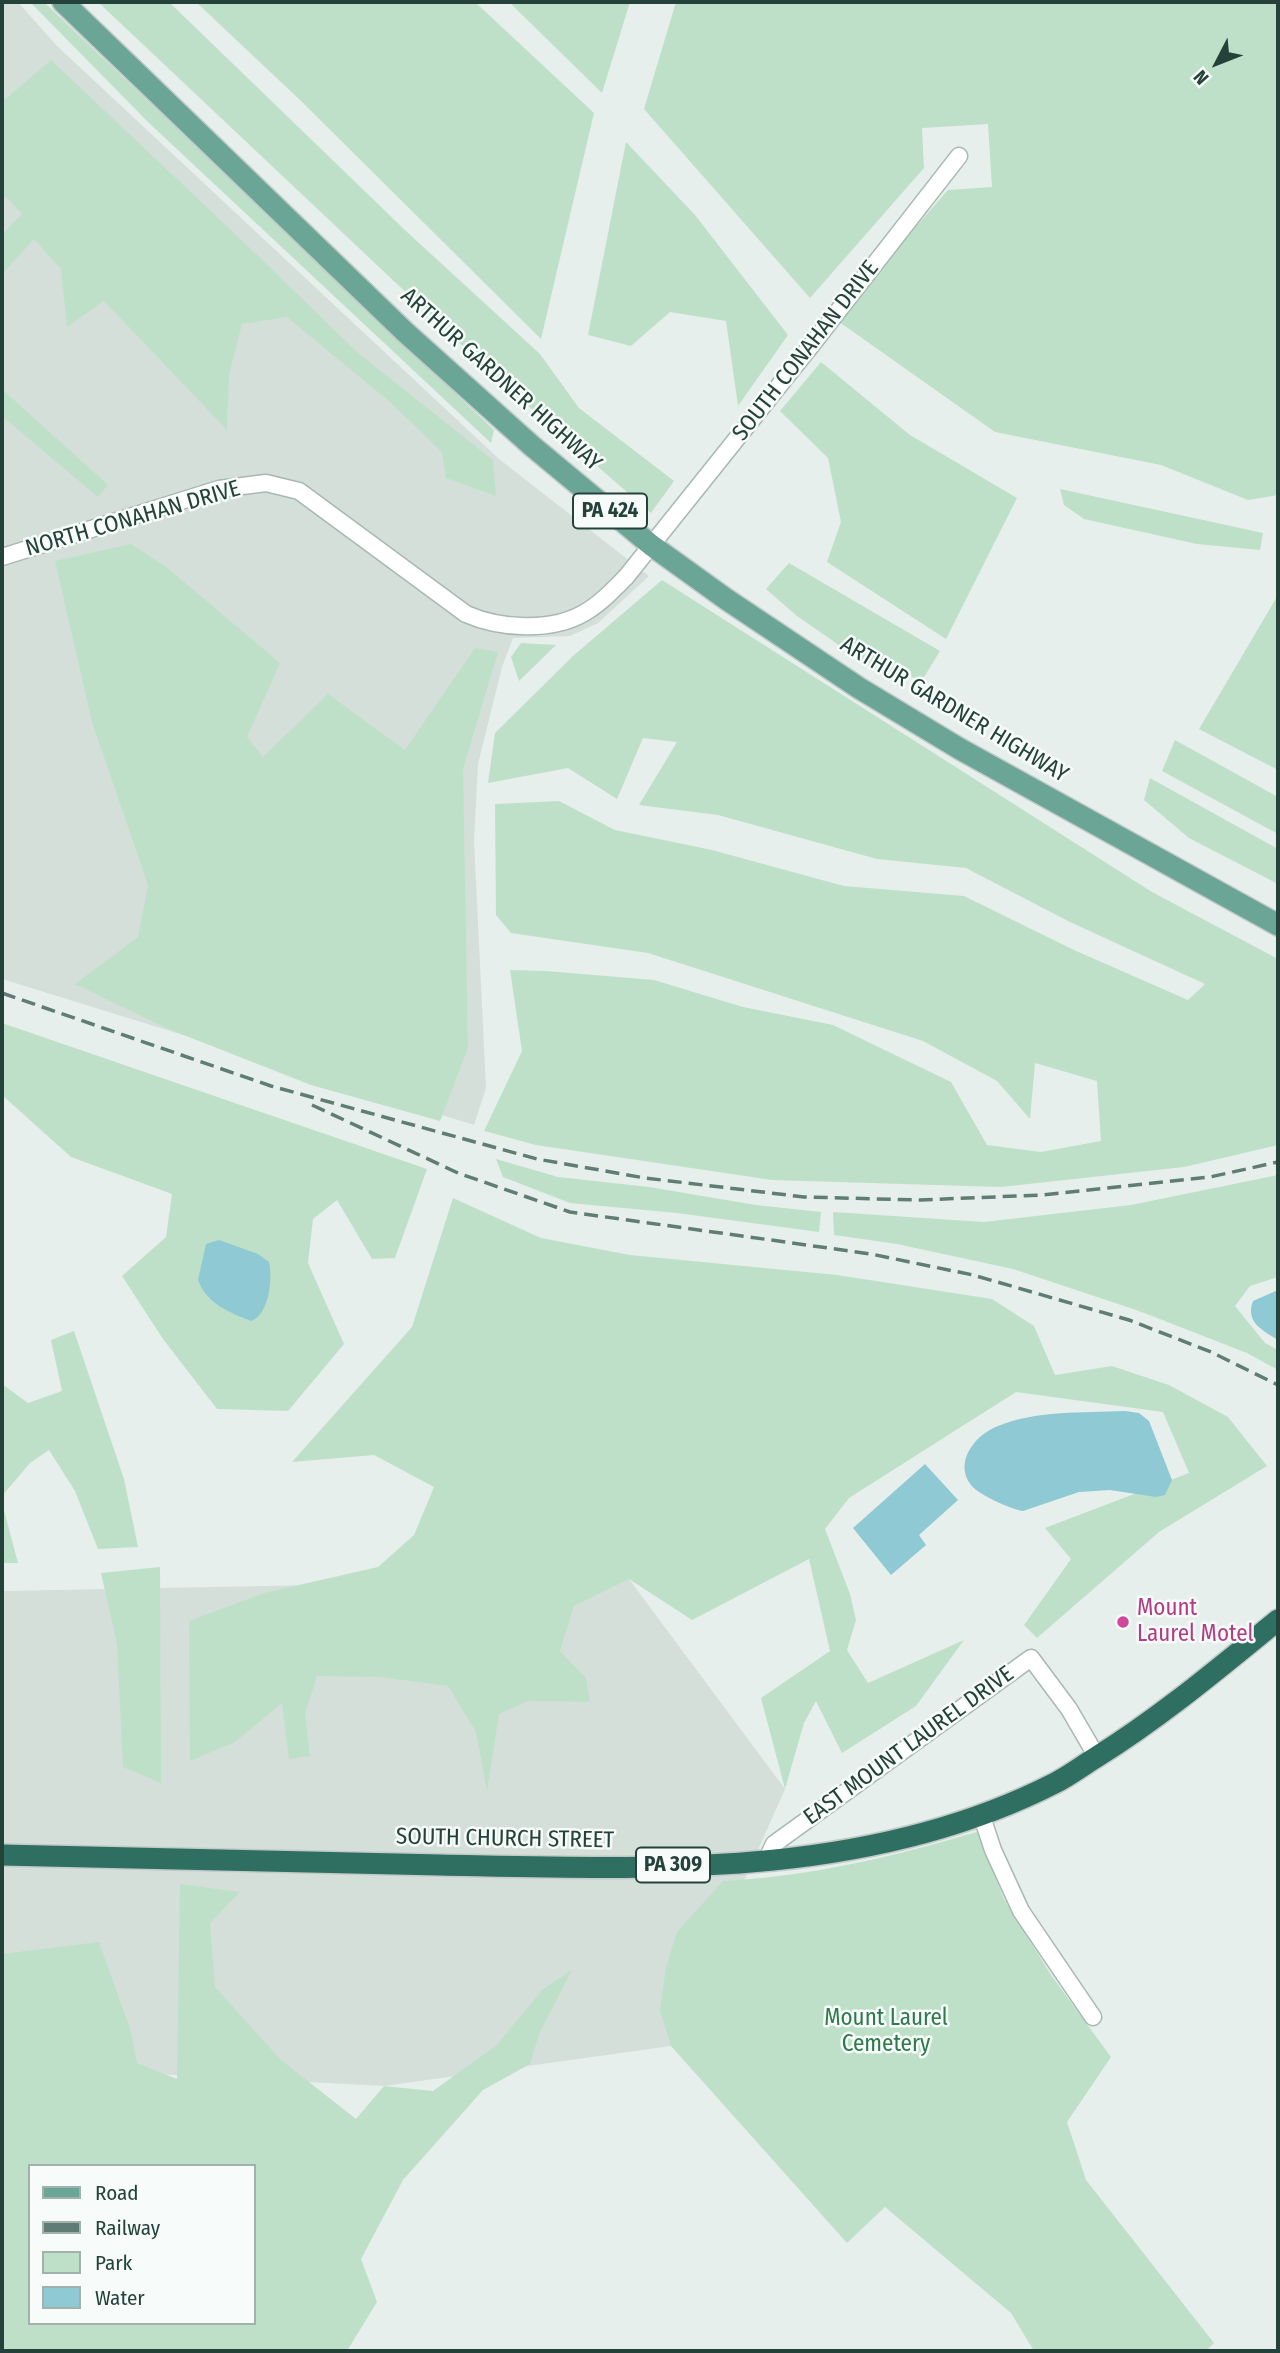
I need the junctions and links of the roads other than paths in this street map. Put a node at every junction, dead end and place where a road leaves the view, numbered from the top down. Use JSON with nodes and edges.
{"nodes":[{"id":1,"x":63,"y":2,"type":"edge"},
{"id":2,"x":959,"y":156,"type":"dead end"},
{"id":3,"x":651,"y":545,"type":"junction"},
{"id":4,"x":2,"y":557,"type":"edge"},
{"id":5,"x":1278,"y":924,"type":"edge"},
{"id":6,"x":1278,"y":1620,"type":"edge"},
{"id":7,"x":1097,"y":1757,"type":"junction"},
{"id":8,"x":981,"y":1814,"type":"junction"},
{"id":9,"x":2,"y":1855,"type":"edge"},
{"id":10,"x":766,"y":1861,"type":"junction"},
{"id":11,"x":1093,"y":2017,"type":"dead end"}],
"edges":[{"from":1,"to":3,"type":"main road","name":"ARTHUR GARDNER HIGHWAY","number":"PA 424"},
{"from":2,"to":3,"type":"street","name":"SOUTH CONAHAN DRIVE"},
{"from":3,"to":4,"type":"street","name":"NORTH CONAHAN DRIVE"},
{"from":3,"to":5,"type":"main road","name":"ARTHUR GARDNER HIGHWAY","number":"PA 424"},
{"from":6,"to":7,"type":"highway","name":"SOUTH CHURCH STREET","number":"PA 309"},
{"from":7,"to":8,"type":"highway","name":"SOUTH CHURCH STREET","number":"PA 309"},
{"from":7,"to":10,"type":"street","name":"EAST MOUNT LAUREL DRIVE"},
{"from":8,"to":10,"type":"highway","name":"SOUTH CHURCH STREET","number":"PA 309"},
{"from":8,"to":11,"type":"street"},
{"from":9,"to":10,"type":"highway","name":"SOUTH CHURCH STREET","number":"PA 309"}]}
